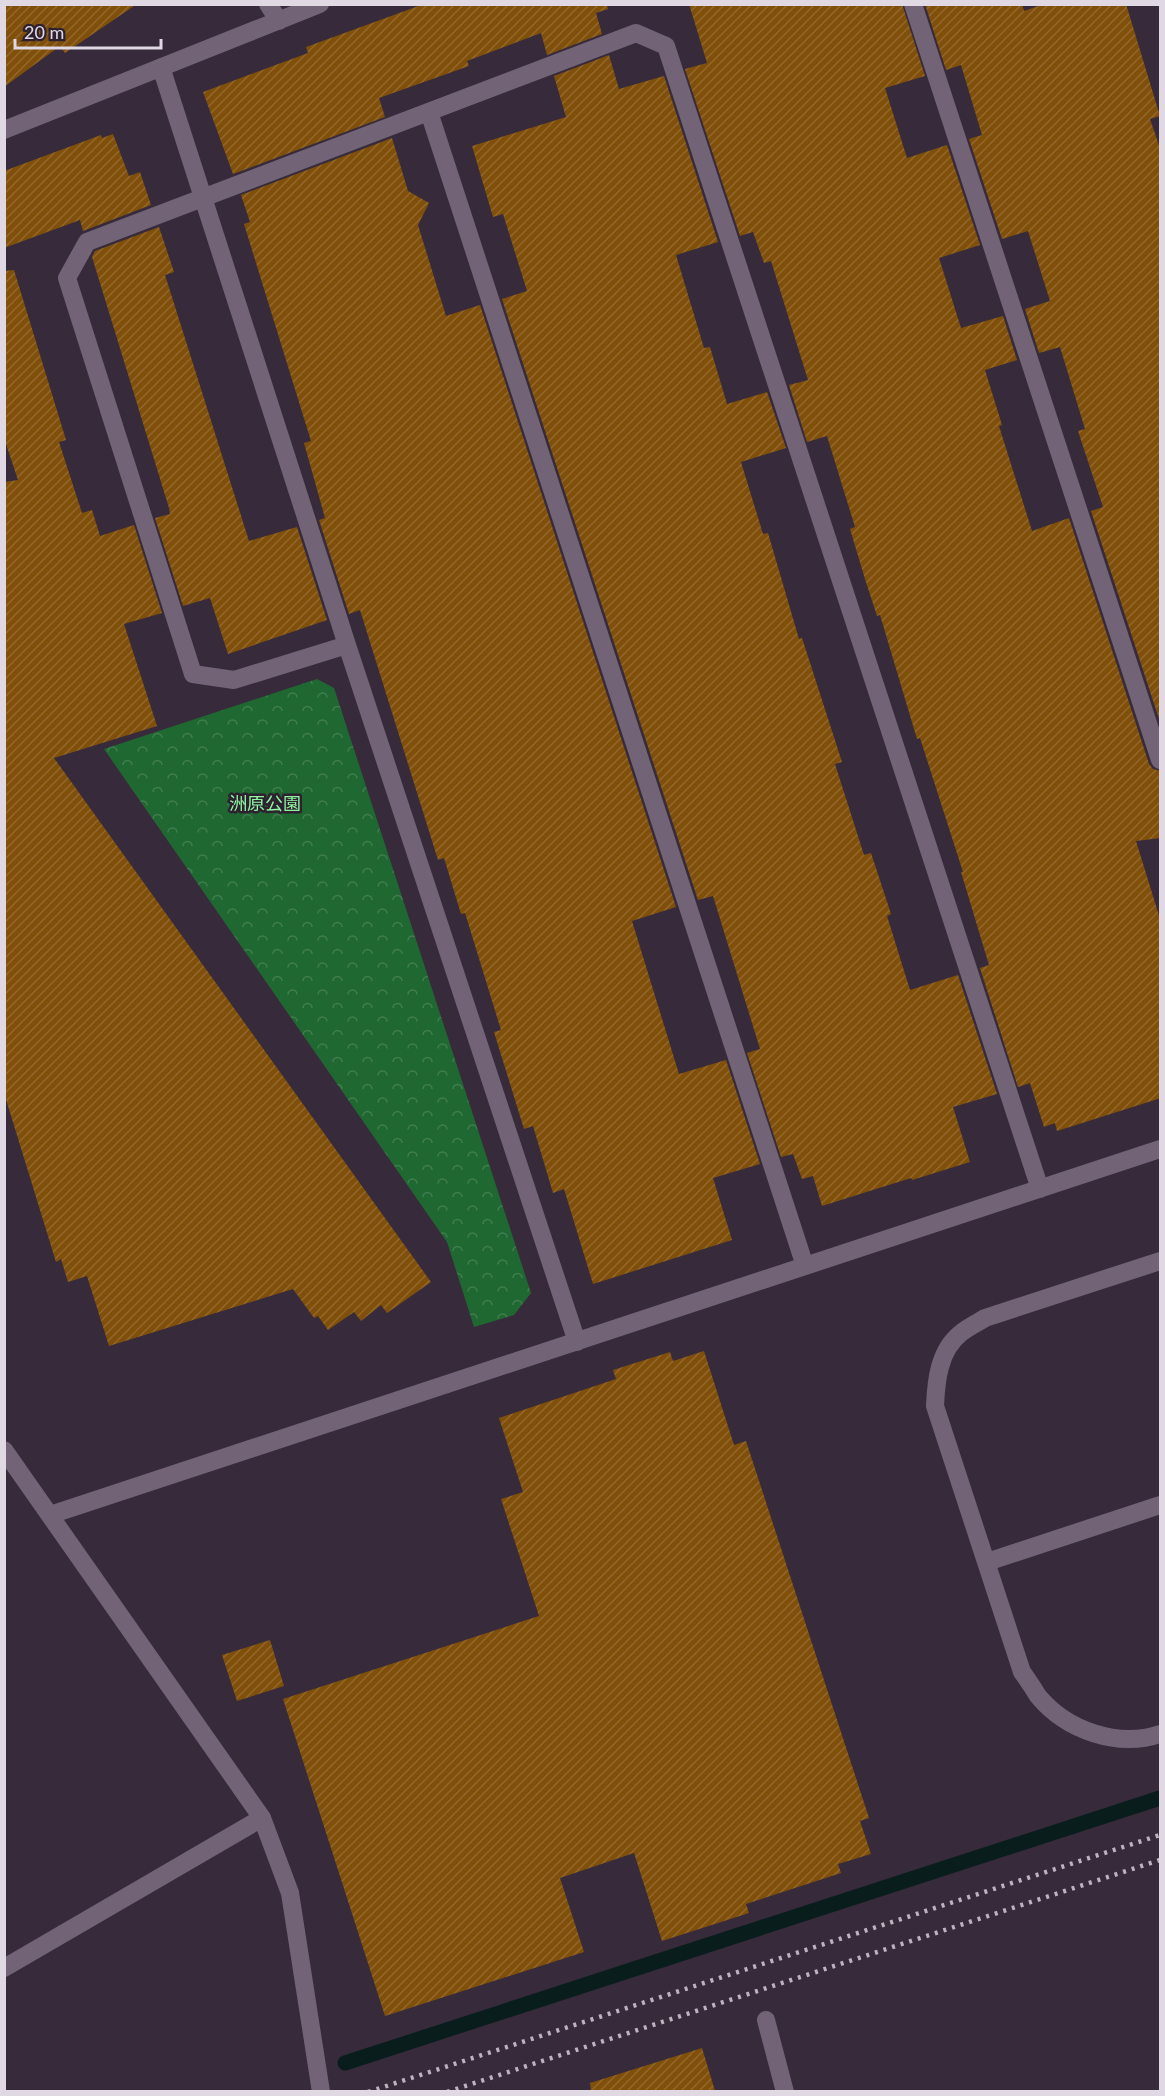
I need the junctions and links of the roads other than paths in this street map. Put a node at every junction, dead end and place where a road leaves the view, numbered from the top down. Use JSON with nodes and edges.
{"nodes":[{"id":1,"x":268,"y":4,"type":"edge"},
{"id":2,"x":320,"y":4,"type":"edge"},
{"id":3,"x":913,"y":4,"type":"edge"},
{"id":4,"x":279,"y":21,"type":"junction"},
{"id":5,"x":161,"y":67,"type":"junction"},
{"id":6,"x":429,"y":112,"type":"junction"},
{"id":7,"x":6,"y":127,"type":"edge"},
{"id":8,"x":202,"y":198,"type":"junction"},
{"id":9,"x":347,"y":645,"type":"junction"},
{"id":10,"x":1161,"y":760,"type":"edge"},
{"id":11,"x":1161,"y":1149,"type":"edge"},
{"id":12,"x":1040,"y":1189,"type":"junction"},
{"id":13,"x":1161,"y":1261,"type":"edge"},
{"id":14,"x":805,"y":1266,"type":"junction"},
{"id":15,"x":577,"y":1342,"type":"junction"},
{"id":16,"x":4,"y":1450,"type":"edge"},
{"id":17,"x":1161,"y":1505,"type":"edge"},
{"id":18,"x":50,"y":1515,"type":"junction"},
{"id":19,"x":987,"y":1562,"type":"junction"},
{"id":20,"x":1161,"y":1734,"type":"edge"},
{"id":21,"x":262,"y":1818,"type":"junction"},
{"id":22,"x":4,"y":1968,"type":"edge"},
{"id":23,"x":766,"y":2020,"type":"dead end"},
{"id":24,"x":321,"y":2091,"type":"edge"},
{"id":25,"x":785,"y":2091,"type":"edge"}],
"edges":[{"from":1,"to":4,"type":"street"},
{"from":2,"to":4,"type":"street"},
{"from":3,"to":10,"type":"street"},
{"from":4,"to":5,"type":"street"},
{"from":5,"to":7,"type":"street"},
{"from":5,"to":8,"type":"street"},
{"from":6,"to":8,"type":"street"},
{"from":6,"to":12,"type":"street"},
{"from":6,"to":14,"type":"street"},
{"from":8,"to":9,"type":"street"},
{"from":8,"to":9,"type":"street"},
{"from":9,"to":15,"type":"street"},
{"from":11,"to":12,"type":"street"},
{"from":12,"to":14,"type":"street"},
{"from":13,"to":19,"type":"street"},
{"from":14,"to":15,"type":"street"},
{"from":15,"to":18,"type":"street"},
{"from":16,"to":18,"type":"street"},
{"from":17,"to":19,"type":"street"},
{"from":18,"to":21,"type":"street"},
{"from":19,"to":20,"type":"street"},
{"from":21,"to":22,"type":"street"},
{"from":21,"to":24,"type":"street"},
{"from":23,"to":25,"type":"street"}]}
